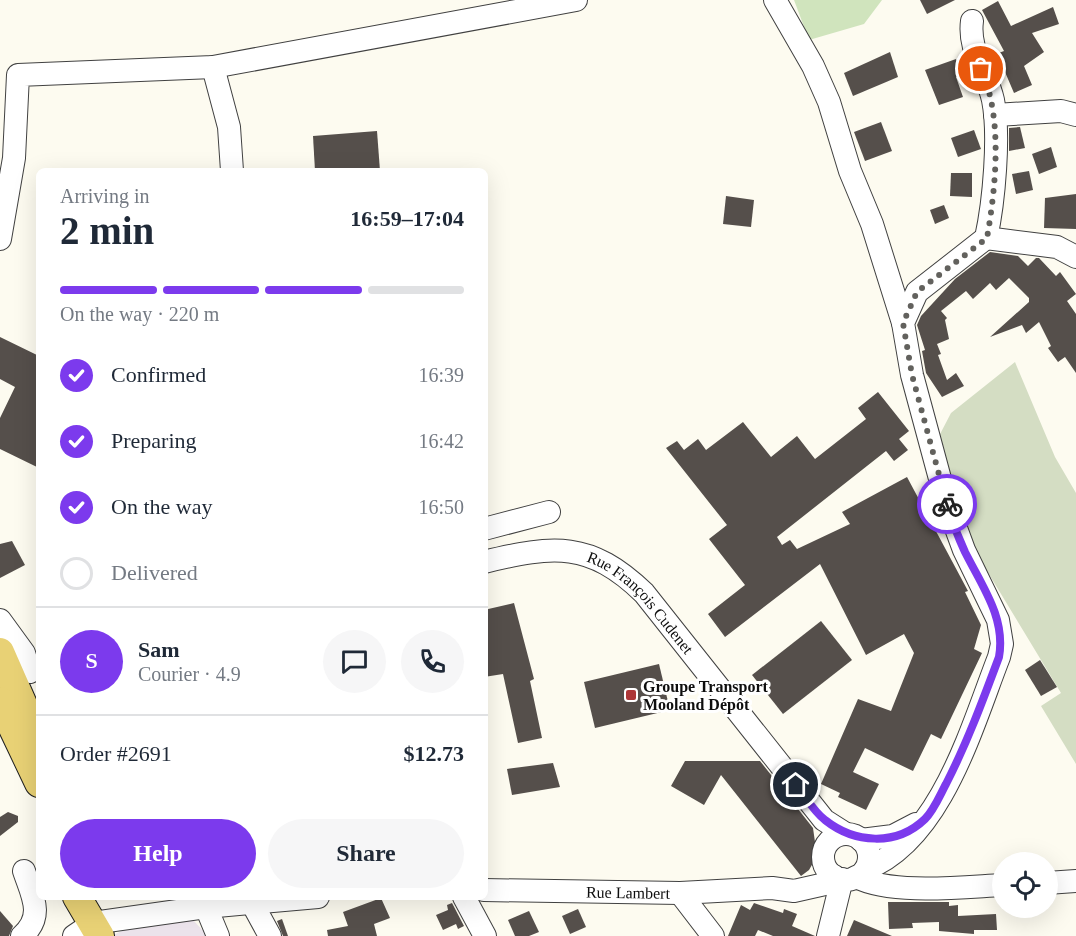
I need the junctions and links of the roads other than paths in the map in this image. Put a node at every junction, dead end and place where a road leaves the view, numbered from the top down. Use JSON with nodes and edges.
{"nodes":[{"id":1,"x":576,"y":0,"type":"edge"},
{"id":2,"x":775,"y":0,"type":"edge"},
{"id":3,"x":972,"y":21,"type":"dead end"},
{"id":4,"x":213,"y":67,"type":"junction"},
{"id":5,"x":995,"y":115,"type":"junction"},
{"id":6,"x":1076,"y":115,"type":"edge"},
{"id":7,"x":232,"y":168,"type":"edge"},
{"id":8,"x":987,"y":238,"type":"junction"},
{"id":9,"x":0,"y":239,"type":"edge"},
{"id":10,"x":1076,"y":258,"type":"edge"},
{"id":11,"x":903,"y":323,"type":"junction"},
{"id":12,"x":549,"y":512,"type":"dead end"},
{"id":13,"x":488,"y":529,"type":"edge"},
{"id":14,"x":488,"y":561,"type":"edge"},
{"id":15,"x":0,"y":620,"type":"edge"},
{"id":16,"x":0,"y":652,"type":"edge"},
{"id":17,"x":16,"y":679,"type":"edge"},
{"id":18,"x":36,"y":733,"type":"edge"},
{"id":19,"x":36,"y":769,"type":"edge"},
{"id":20,"x":925,"y":819,"type":"junction"},
{"id":21,"x":824,"y":820,"type":"junction"},
{"id":22,"x":854,"y":837,"type":"junction"},
{"id":23,"x":841,"y":869,"type":"junction"},
{"id":24,"x":24,"y":871,"type":"dead end"},
{"id":25,"x":1076,"y":881,"type":"edge"},
{"id":26,"x":1058,"y":882,"type":"edge"},
{"id":27,"x":992,"y":886,"type":"edge"},
{"id":28,"x":488,"y":890,"type":"edge"},
{"id":29,"x":720,"y":891,"type":"junction"},
{"id":30,"x":680,"y":893,"type":"junction"},
{"id":31,"x":78,"y":900,"type":"edge"},
{"id":32,"x":285,"y":900,"type":"edge"},
{"id":33,"x":467,"y":900,"type":"edge"},
{"id":34,"x":252,"y":903,"type":"junction"},
{"id":35,"x":206,"y":907,"type":"junction"},
{"id":36,"x":85,"y":929,"type":"edge"},
{"id":37,"x":708,"y":930,"type":"edge"},
{"id":38,"x":22,"y":936,"type":"edge"},
{"id":39,"x":218,"y":936,"type":"edge"},
{"id":40,"x":270,"y":936,"type":"edge"},
{"id":41,"x":485,"y":936,"type":"edge"},
{"id":42,"x":828,"y":936,"type":"edge"}],
"edges":[{"from":1,"to":4,"type":"street"},
{"from":2,"to":11,"type":"street","name":"Rue Lambert"},
{"from":3,"to":5,"type":"street"},
{"from":4,"to":7,"type":"street"},
{"from":4,"to":9,"type":"street"},
{"from":5,"to":6,"type":"street"},
{"from":5,"to":8,"type":"street"},
{"from":8,"to":10,"type":"street"},
{"from":8,"to":11,"type":"street"},
{"from":11,"to":20,"type":"street","name":"Rue Lambert"},
{"from":12,"to":13,"type":"street"},
{"from":14,"to":21,"type":"street","name":"Rue François Cudenet"},
{"from":15,"to":17,"type":"street"},
{"from":16,"to":17,"type":"main road"},
{"from":17,"to":18,"type":"main road"},
{"from":17,"to":19,"type":"main road"},
{"from":20,"to":22,"type":"street"},
{"from":20,"to":23,"type":"street","name":"Rue Lambert"},
{"from":21,"to":22,"type":"street","name":"Rue François Cudenet"},
{"from":21,"to":23,"type":"street"},
{"from":22,"to":23,"type":"street"},
{"from":22,"to":23,"type":"street"},
{"from":23,"to":27,"type":"street"},
{"from":23,"to":29,"type":"street","name":"Rue Lambert"},
{"from":23,"to":42,"type":"street"},
{"from":24,"to":38,"type":"street"},
{"from":25,"to":26,"type":"street"},
{"from":28,"to":30,"type":"street","name":"Rue Lambert"},
{"from":29,"to":30,"type":"street","name":"Rue Lambert"},
{"from":29,"to":37,"type":"street"},
{"from":30,"to":37,"type":"street"},
{"from":31,"to":36,"type":"main road"},
{"from":32,"to":34,"type":"street"},
{"from":33,"to":41,"type":"street"},
{"from":34,"to":35,"type":"street"},
{"from":34,"to":40,"type":"street"},
{"from":35,"to":36,"type":"street"},
{"from":35,"to":39,"type":"street"}]}
